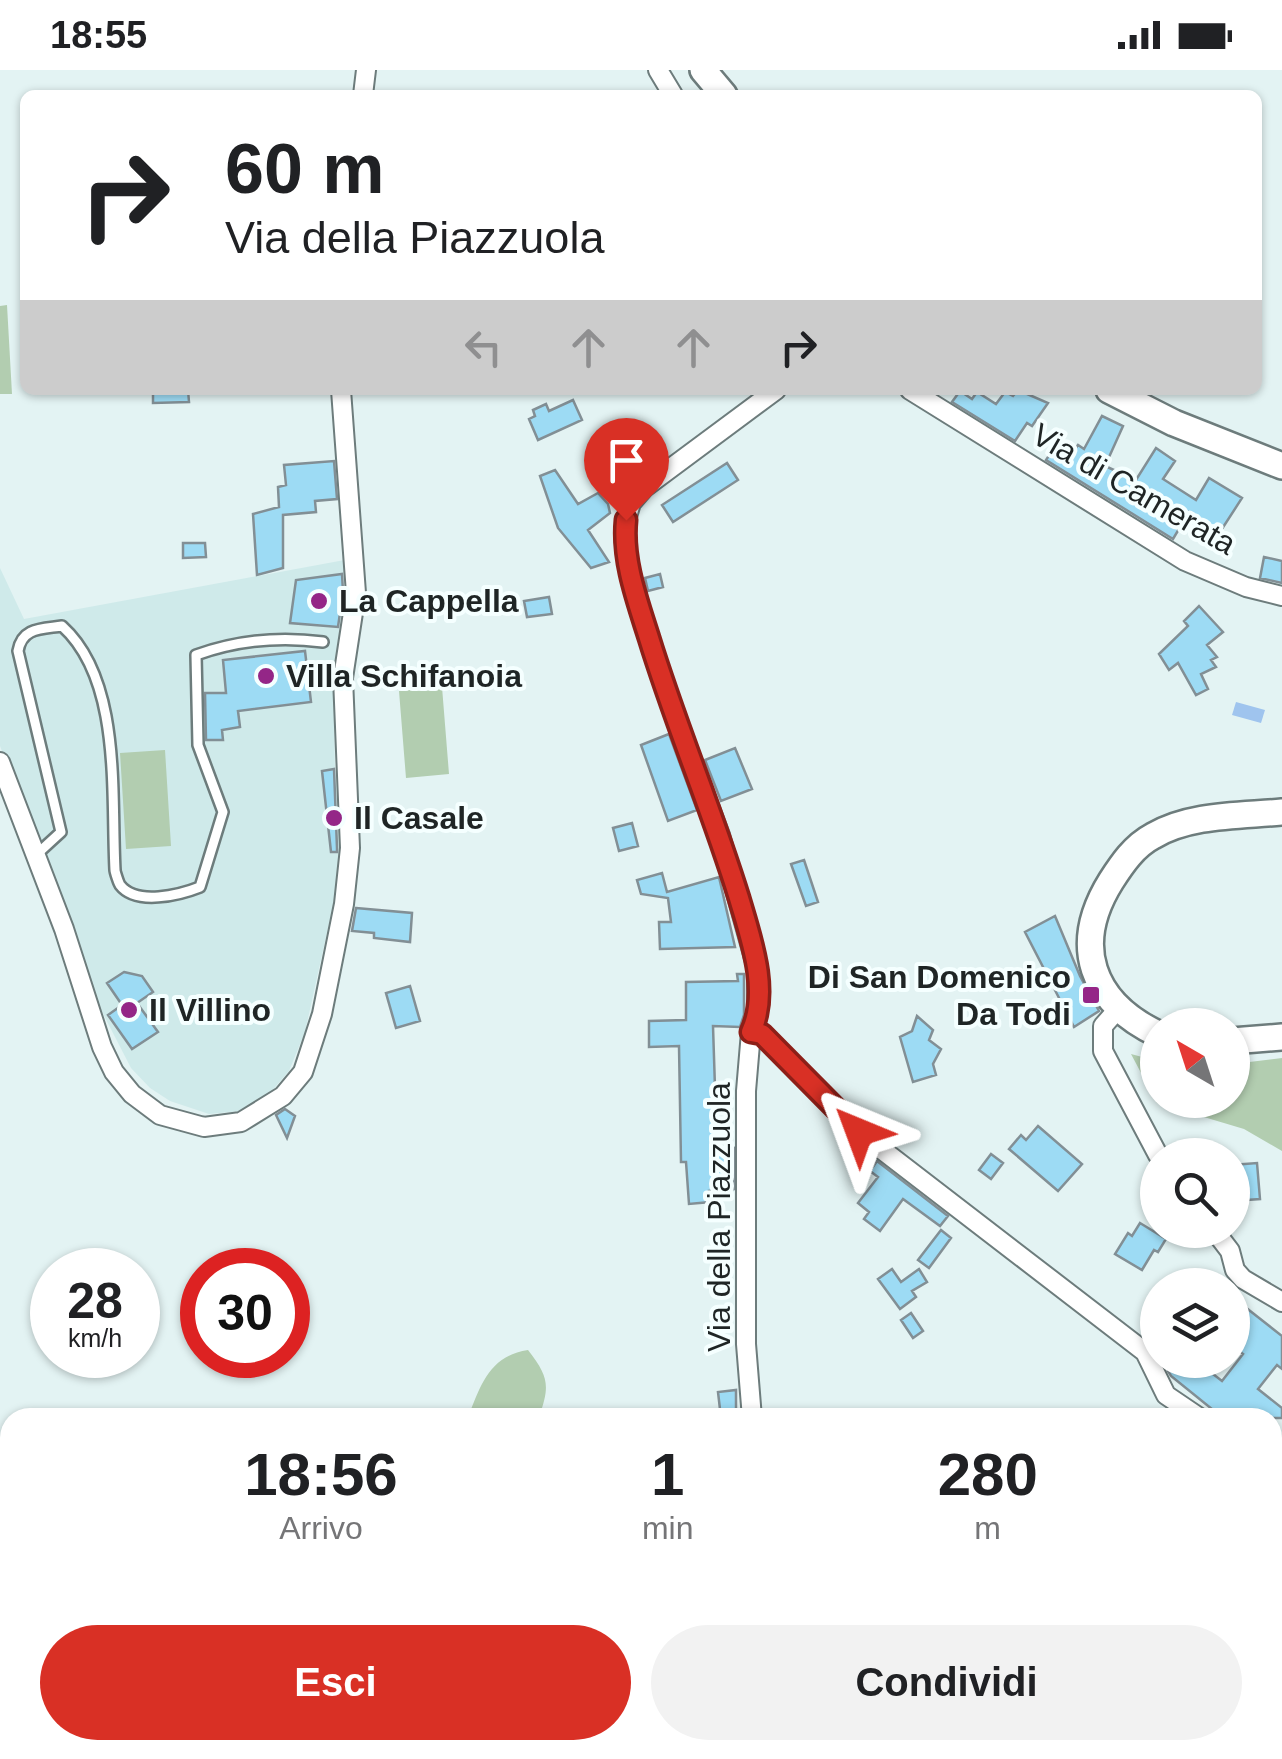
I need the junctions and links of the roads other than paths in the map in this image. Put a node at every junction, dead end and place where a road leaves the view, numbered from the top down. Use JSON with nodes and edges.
{"nodes":[{"id":1,"x":703,"y":70,"type":"edge"},
{"id":2,"x":720,"y":90,"type":"edge"},
{"id":3,"x":341,"y":395,"type":"edge"},
{"id":4,"x":769,"y":395,"type":"edge"},
{"id":5,"x":918,"y":395,"type":"edge"},
{"id":6,"x":1119,"y":395,"type":"edge"},
{"id":7,"x":1282,"y":466,"type":"edge"},
{"id":8,"x":1282,"y":596,"type":"edge"},
{"id":9,"x":323,"y":642,"type":"dead end"},
{"id":10,"x":0,"y":762,"type":"edge"},
{"id":11,"x":1282,"y":812,"type":"edge"},
{"id":12,"x":37,"y":854,"type":"junction"},
{"id":13,"x":1118,"y":1008,"type":"junction"},
{"id":14,"x":1140,"y":1022,"type":"edge"},
{"id":15,"x":751,"y":1032,"type":"junction"},
{"id":16,"x":1282,"y":1037,"type":"edge"},
{"id":17,"x":1250,"y":1040,"type":"edge"},
{"id":18,"x":1149,"y":1138,"type":"edge"},
{"id":19,"x":1228,"y":1248,"type":"edge"},
{"id":20,"x":1282,"y":1302,"type":"edge"},
{"id":21,"x":753,"y":1408,"type":"edge"},
{"id":22,"x":1185,"y":1408,"type":"edge"}],
"edges":[{"from":1,"to":2,"type":"main road"},
{"from":3,"to":12,"type":"street"},
{"from":4,"to":15,"type":"street","name":"Via della Piazzuola"},
{"from":5,"to":8,"type":"street","name":"Via di Camerata"},
{"from":6,"to":7,"type":"main road"},
{"from":9,"to":12,"type":"lane"},
{"from":10,"to":12,"type":"street"},
{"from":11,"to":13,"type":"main road"},
{"from":13,"to":14,"type":"main road"},
{"from":13,"to":18,"type":"street"},
{"from":15,"to":21,"type":"street","name":"Via della Piazzuola"},
{"from":15,"to":22,"type":"street"},
{"from":16,"to":17,"type":"main road"},
{"from":19,"to":20,"type":"street"}]}
